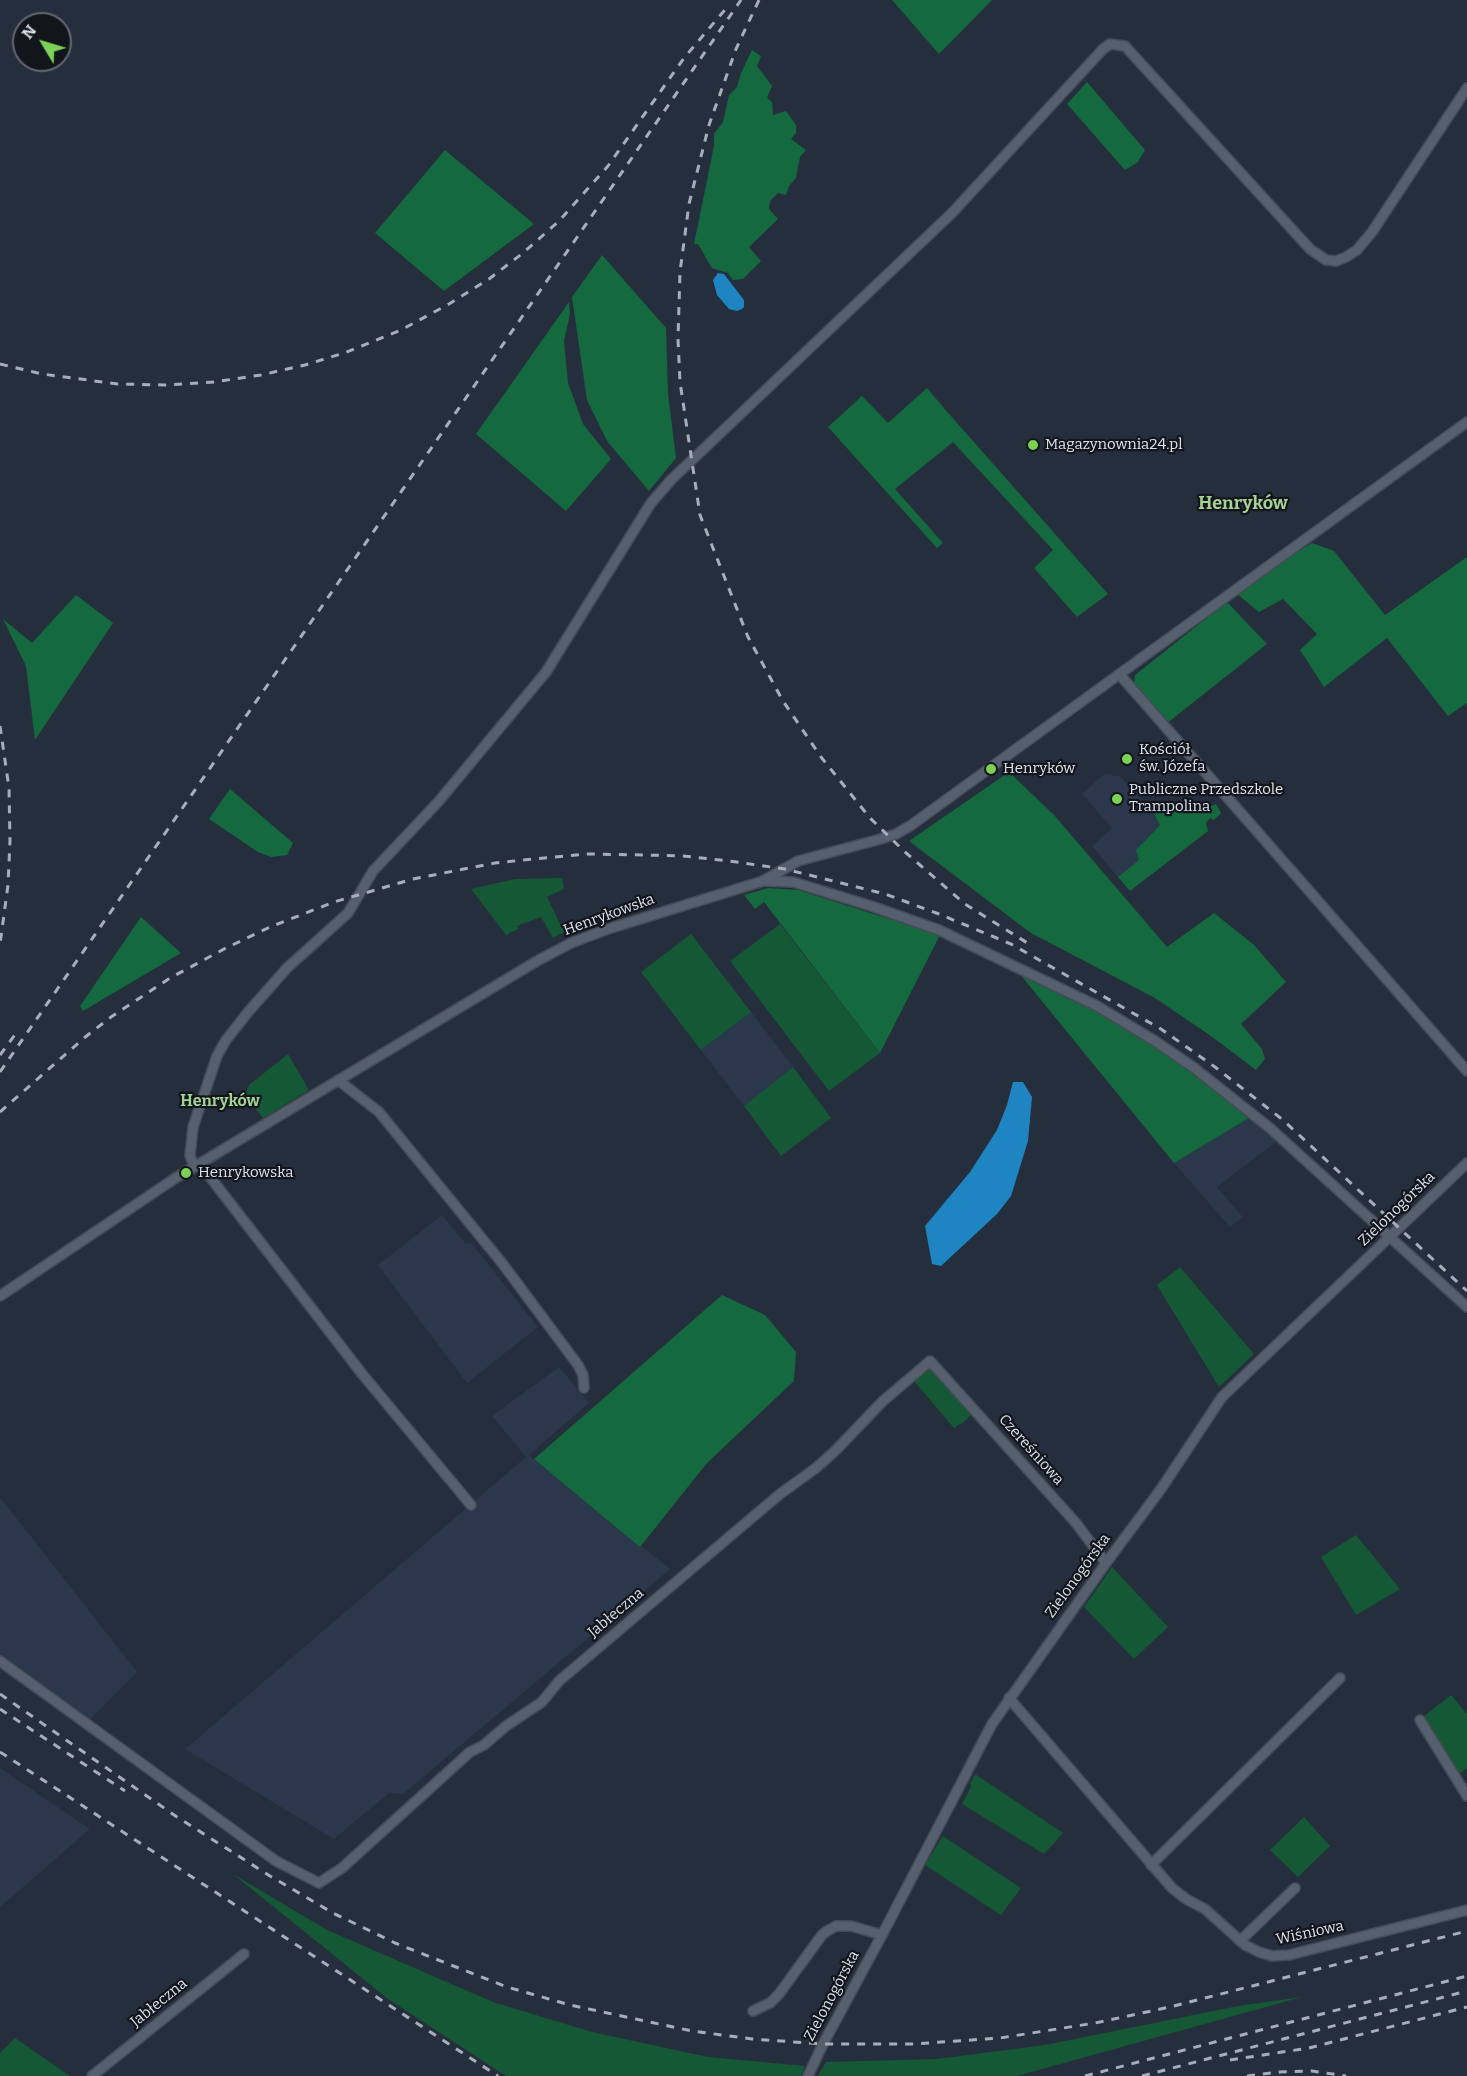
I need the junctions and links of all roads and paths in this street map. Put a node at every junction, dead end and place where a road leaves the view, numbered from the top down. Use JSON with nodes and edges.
{"nodes":[{"id":1,"x":1467,"y":88,"type":"edge"},
{"id":2,"x":1467,"y":422,"type":"edge"},
{"id":3,"x":1120,"y":675,"type":"junction"},
{"id":4,"x":763,"y":881,"type":"junction"},
{"id":5,"x":1467,"y":1071,"type":"edge"},
{"id":6,"x":338,"y":1080,"type":"junction"},
{"id":7,"x":1467,"y":1163,"type":"edge"},
{"id":8,"x":197,"y":1166,"type":"junction"},
{"id":9,"x":1390,"y":1237,"type":"junction"},
{"id":10,"x":0,"y":1296,"type":"edge"},
{"id":11,"x":1467,"y":1306,"type":"edge"},
{"id":12,"x":930,"y":1361,"type":"joint"},
{"id":13,"x":584,"y":1388,"type":"dead end"},
{"id":14,"x":471,"y":1505,"type":"dead end"},
{"id":15,"x":1106,"y":1563,"type":"junction"},
{"id":16,"x":0,"y":1661,"type":"edge"},
{"id":17,"x":1340,"y":1678,"type":"dead end"},
{"id":18,"x":1009,"y":1698,"type":"junction"},
{"id":19,"x":1420,"y":1720,"type":"dead end"},
{"id":20,"x":1467,"y":1796,"type":"edge"},
{"id":21,"x":1151,"y":1864,"type":"junction"},
{"id":22,"x":1295,"y":1888,"type":"dead end"},
{"id":23,"x":1467,"y":1910,"type":"edge"},
{"id":24,"x":882,"y":1935,"type":"junction"},
{"id":25,"x":1240,"y":1941,"type":"junction"},
{"id":26,"x":244,"y":1954,"type":"dead end"},
{"id":27,"x":753,"y":2011,"type":"dead end"},
{"id":28,"x":92,"y":2076,"type":"edge"},
{"id":29,"x":808,"y":2076,"type":"edge"}],
"edges":[{"from":1,"to":8,"type":"street"},
{"from":2,"to":3,"type":"street","name":"Henrykowska"},
{"from":3,"to":4,"type":"street","name":"Henrykowska"},
{"from":3,"to":5,"type":"street"},
{"from":4,"to":6,"type":"street","name":"Henrykowska"},
{"from":4,"to":9,"type":"street"},
{"from":6,"to":8,"type":"street","name":"Henrykowska"},
{"from":6,"to":13,"type":"street"},
{"from":7,"to":9,"type":"street","name":"Zielonogórska"},
{"from":8,"to":10,"type":"street","name":"Henrykowska"},
{"from":8,"to":14,"type":"street"},
{"from":9,"to":11,"type":"street"},
{"from":9,"to":15,"type":"street","name":"Zielonogórska"},
{"from":12,"to":15,"type":"street","name":"Czereśniowa"},
{"from":12,"to":16,"type":"street","name":"Jabłeczna"},
{"from":15,"to":18,"type":"street","name":"Zielonogórska"},
{"from":17,"to":21,"type":"street"},
{"from":18,"to":21,"type":"street","name":"Wiśniowa"},
{"from":18,"to":24,"type":"street","name":"Zielonogórska"},
{"from":19,"to":20,"type":"street"},
{"from":21,"to":25,"type":"street","name":"Wiśniowa"},
{"from":22,"to":25,"type":"street"},
{"from":23,"to":25,"type":"street","name":"Wiśniowa"},
{"from":24,"to":27,"type":"street"},
{"from":24,"to":29,"type":"street","name":"Zielonogórska"},
{"from":26,"to":28,"type":"street","name":"Jabłeczna"}]}
